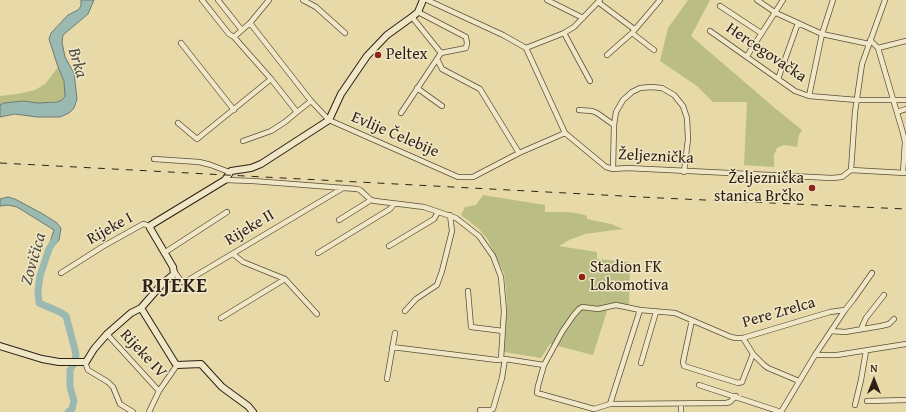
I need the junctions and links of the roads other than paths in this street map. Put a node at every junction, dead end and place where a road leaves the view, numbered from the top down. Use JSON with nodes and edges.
{"nodes":[{"id":1,"x":202,"y":0,"type":"edge"},
{"id":2,"x":218,"y":0,"type":"edge"},
{"id":3,"x":269,"y":0,"type":"edge"},
{"id":4,"x":303,"y":0,"type":"edge"},
{"id":5,"x":423,"y":0,"type":"edge"},
{"id":6,"x":427,"y":0,"type":"edge"},
{"id":7,"x":547,"y":0,"type":"edge"},
{"id":8,"x":660,"y":0,"type":"edge"},
{"id":9,"x":757,"y":0,"type":"edge"},
{"id":10,"x":783,"y":0,"type":"edge"},
{"id":11,"x":833,"y":0,"type":"edge"},
{"id":12,"x":885,"y":0,"type":"edge"},
{"id":13,"x":599,"y":1,"type":"edge"},
{"id":14,"x":720,"y":6,"type":"dead end"},
{"id":15,"x":418,"y":12,"type":"junction"},
{"id":16,"x":776,"y":13,"type":"junction"},
{"id":17,"x":412,"y":17,"type":"junction"},
{"id":18,"x":583,"y":18,"type":"junction"},
{"id":19,"x":250,"y":23,"type":"junction"},
{"id":20,"x":798,"y":23,"type":"junction"},
{"id":21,"x":241,"y":29,"type":"junction"},
{"id":22,"x":633,"y":31,"type":"junction"},
{"id":23,"x":710,"y":31,"type":"dead end"},
{"id":24,"x":345,"y":33,"type":"dead end"},
{"id":25,"x":564,"y":33,"type":"junction"},
{"id":26,"x":761,"y":33,"type":"junction"},
{"id":27,"x":822,"y":34,"type":"junction"},
{"id":28,"x":234,"y":37,"type":"junction"},
{"id":29,"x":906,"y":41,"type":"edge"},
{"id":30,"x":870,"y":42,"type":"junction"},
{"id":31,"x":181,"y":43,"type":"dead end"},
{"id":32,"x":526,"y":48,"type":"junction"},
{"id":33,"x":878,"y":48,"type":"junction"},
{"id":34,"x":654,"y":50,"type":"dead end"},
{"id":35,"x":441,"y":53,"type":"junction"},
{"id":36,"x":608,"y":55,"type":"dead end"},
{"id":37,"x":747,"y":56,"type":"junction"},
{"id":38,"x":437,"y":59,"type":"junction"},
{"id":39,"x":271,"y":79,"type":"junction"},
{"id":40,"x":778,"y":79,"type":"junction"},
{"id":41,"x":590,"y":81,"type":"dead end"},
{"id":42,"x":417,"y":88,"type":"junction"},
{"id":43,"x":809,"y":96,"type":"junction"},
{"id":44,"x":893,"y":99,"type":"junction"},
{"id":45,"x":857,"y":100,"type":"junction"},
{"id":46,"x":906,"y":100,"type":"edge"},
{"id":47,"x":310,"y":101,"type":"junction"},
{"id":48,"x":442,"y":106,"type":"dead end"},
{"id":49,"x":906,"y":109,"type":"edge"},
{"id":50,"x":234,"y":110,"type":"junction"},
{"id":51,"x":579,"y":110,"type":"dead end"},
{"id":52,"x":297,"y":112,"type":"junction"},
{"id":53,"x":897,"y":112,"type":"junction"},
{"id":54,"x":401,"y":113,"type":"dead end"},
{"id":55,"x":329,"y":120,"type":"junction"},
{"id":56,"x":178,"y":123,"type":"dead end"},
{"id":57,"x":614,"y":125,"type":"junction"},
{"id":58,"x":565,"y":133,"type":"junction"},
{"id":59,"x":243,"y":141,"type":"dead end"},
{"id":60,"x":519,"y":153,"type":"junction"},
{"id":61,"x":154,"y":159,"type":"dead end"},
{"id":62,"x":613,"y":169,"type":"junction"},
{"id":63,"x":851,"y":170,"type":"junction"},
{"id":64,"x":229,"y":172,"type":"junction"},
{"id":65,"x":684,"y":172,"type":"junction"},
{"id":66,"x":904,"y":173,"type":"edge"},
{"id":67,"x":225,"y":180,"type":"junction"},
{"id":68,"x":343,"y":188,"type":"junction"},
{"id":69,"x":371,"y":200,"type":"junction"},
{"id":70,"x":394,"y":204,"type":"junction"},
{"id":71,"x":227,"y":212,"type":"dead end"},
{"id":72,"x":438,"y":212,"type":"junction"},
{"id":73,"x":450,"y":215,"type":"junction"},
{"id":74,"x":339,"y":220,"type":"dead end"},
{"id":75,"x":150,"y":228,"type":"junction"},
{"id":76,"x":389,"y":246,"type":"dead end"},
{"id":77,"x":164,"y":253,"type":"junction"},
{"id":78,"x":318,"y":253,"type":"dead end"},
{"id":79,"x":233,"y":254,"type":"junction"},
{"id":80,"x":174,"y":271,"type":"junction"},
{"id":81,"x":61,"y":273,"type":"dead end"},
{"id":82,"x":872,"y":273,"type":"dead end"},
{"id":83,"x":286,"y":279,"type":"junction"},
{"id":84,"x":468,"y":291,"type":"dead end"},
{"id":85,"x":884,"y":295,"type":"dead end"},
{"id":86,"x":141,"y":308,"type":"junction"},
{"id":87,"x":405,"y":310,"type":"dead end"},
{"id":88,"x":640,"y":310,"type":"junction"},
{"id":89,"x":845,"y":310,"type":"junction"},
{"id":90,"x":656,"y":312,"type":"junction"},
{"id":91,"x":317,"y":314,"type":"dead end"},
{"id":92,"x":221,"y":318,"type":"dead end"},
{"id":93,"x":894,"y":319,"type":"dead end"},
{"id":94,"x":692,"y":320,"type":"junction"},
{"id":95,"x":861,"y":329,"type":"junction"},
{"id":96,"x":503,"y":331,"type":"junction"},
{"id":97,"x":831,"y":331,"type":"junction"},
{"id":98,"x":395,"y":333,"type":"dead end"},
{"id":99,"x":107,"y":334,"type":"junction"},
{"id":100,"x":742,"y":338,"type":"junction"},
{"id":101,"x":906,"y":344,"type":"edge"},
{"id":102,"x":0,"y":346,"type":"edge"},
{"id":103,"x":392,"y":347,"type":"junction"},
{"id":104,"x":866,"y":350,"type":"junction"},
{"id":105,"x":753,"y":354,"type":"junction"},
{"id":106,"x":815,"y":355,"type":"junction"},
{"id":107,"x":503,"y":359,"type":"junction"},
{"id":108,"x":84,"y":362,"type":"junction"},
{"id":109,"x":641,"y":363,"type":"dead end"},
{"id":110,"x":177,"y":365,"type":"junction"},
{"id":111,"x":544,"y":365,"type":"junction"},
{"id":112,"x":387,"y":378,"type":"dead end"},
{"id":113,"x":800,"y":381,"type":"junction"},
{"id":114,"x":699,"y":385,"type":"dead end"},
{"id":115,"x":159,"y":391,"type":"junction"},
{"id":116,"x":736,"y":396,"type":"junction"},
{"id":117,"x":906,"y":400,"type":"edge"},
{"id":118,"x":867,"y":401,"type":"dead end"},
{"id":119,"x":610,"y":404,"type":"junction"},
{"id":120,"x":681,"y":404,"type":"junction"},
{"id":121,"x":855,"y":405,"type":"dead end"},
{"id":122,"x":480,"y":410,"type":"dead end"},
{"id":123,"x":133,"y":412,"type":"edge"},
{"id":124,"x":149,"y":412,"type":"edge"},
{"id":125,"x":253,"y":412,"type":"edge"},
{"id":126,"x":681,"y":412,"type":"edge"},
{"id":127,"x":781,"y":412,"type":"edge"}],
"edges":[{"from":1,"to":28,"type":"street"},
{"from":2,"to":21,"type":"street"},
{"from":3,"to":19,"type":"street"},
{"from":4,"to":24,"type":"street"},
{"from":5,"to":15,"type":"street"},
{"from":6,"to":32,"type":"street"},
{"from":7,"to":18,"type":"street"},
{"from":8,"to":22,"type":"street"},
{"from":9,"to":16,"type":"street"},
{"from":10,"to":16,"type":"street"},
{"from":11,"to":27,"type":"street"},
{"from":12,"to":30,"type":"street"},
{"from":13,"to":18,"type":"street"},
{"from":13,"to":22,"type":"street"},
{"from":14,"to":26,"type":"street"},
{"from":15,"to":17,"type":"street"},
{"from":15,"to":35,"type":"street"},
{"from":16,"to":20,"type":"street"},
{"from":16,"to":26,"type":"street"},
{"from":17,"to":35,"type":"street"},
{"from":17,"to":55,"type":"street"},
{"from":18,"to":25,"type":"street"},
{"from":19,"to":21,"type":"street"},
{"from":19,"to":47,"type":"street","name":"Evlije Čelebije"},
{"from":20,"to":27,"type":"street"},
{"from":20,"to":40,"type":"street"},
{"from":21,"to":28,"type":"street"},
{"from":22,"to":34,"type":"street"},
{"from":22,"to":36,"type":"street"},
{"from":23,"to":37,"type":"street","name":"Hercegovačka"},
{"from":25,"to":32,"type":"street"},
{"from":25,"to":41,"type":"street"},
{"from":26,"to":37,"type":"street"},
{"from":27,"to":30,"type":"street"},
{"from":27,"to":43,"type":"street"},
{"from":28,"to":39,"type":"street"},
{"from":29,"to":33,"type":"street"},
{"from":30,"to":33,"type":"street"},
{"from":30,"to":45,"type":"street"},
{"from":31,"to":50,"type":"street"},
{"from":32,"to":58,"type":"street"},
{"from":33,"to":44,"type":"street"},
{"from":35,"to":38,"type":"street"},
{"from":37,"to":40,"type":"street","name":"Hercegovačka"},
{"from":38,"to":42,"type":"street"},
{"from":38,"to":60,"type":"street"},
{"from":39,"to":50,"type":"street"},
{"from":39,"to":52,"type":"street"},
{"from":40,"to":43,"type":"street","name":"Hercegovačka"},
{"from":42,"to":48,"type":"street"},
{"from":42,"to":54,"type":"street"},
{"from":43,"to":45,"type":"street","name":"Hercegovačka"},
{"from":44,"to":45,"type":"street","name":"Hercegovačka"},
{"from":44,"to":46,"type":"street","name":"Hercegovačka"},
{"from":44,"to":53,"type":"street"},
{"from":45,"to":63,"type":"street"},
{"from":47,"to":52,"type":"street"},
{"from":47,"to":55,"type":"street","name":"Evlije Čelebije"},
{"from":49,"to":53,"type":"street"},
{"from":50,"to":56,"type":"street"},
{"from":51,"to":57,"type":"street"},
{"from":52,"to":59,"type":"street"},
{"from":53,"to":66,"type":"street"},
{"from":55,"to":60,"type":"street","name":"Evlije Čelebije"},
{"from":55,"to":64,"type":"street"},
{"from":57,"to":62,"type":"street"},
{"from":57,"to":65,"type":"street"},
{"from":58,"to":60,"type":"street","name":"Evlije Čelebije"},
{"from":58,"to":62,"type":"street","name":"Željeznička"},
{"from":61,"to":64,"type":"street"},
{"from":62,"to":65,"type":"street","name":"Željeznička"},
{"from":63,"to":65,"type":"street","name":"Željeznička"},
{"from":63,"to":66,"type":"street"},
{"from":64,"to":67,"type":"street"},
{"from":67,"to":68,"type":"street"},
{"from":67,"to":75,"type":"street"},
{"from":68,"to":69,"type":"street"},
{"from":68,"to":79,"type":"street","name":"Rijeke II"},
{"from":69,"to":70,"type":"street"},
{"from":69,"to":74,"type":"street"},
{"from":70,"to":72,"type":"street"},
{"from":70,"to":78,"type":"street"},
{"from":71,"to":77,"type":"street"},
{"from":72,"to":73,"type":"street"},
{"from":72,"to":76,"type":"street"},
{"from":73,"to":87,"type":"street"},
{"from":73,"to":96,"type":"street"},
{"from":75,"to":77,"type":"street","name":"Rijeke I"},
{"from":75,"to":81,"type":"street","name":"Rijeke I"},
{"from":77,"to":80,"type":"street","name":"Rijeke I"},
{"from":79,"to":80,"type":"street","name":"Rijeke II"},
{"from":79,"to":83,"type":"street"},
{"from":80,"to":86,"type":"street"},
{"from":82,"to":89,"type":"street"},
{"from":83,"to":91,"type":"street"},
{"from":83,"to":92,"type":"street"},
{"from":84,"to":96,"type":"street"},
{"from":85,"to":95,"type":"street"},
{"from":86,"to":99,"type":"street"},
{"from":86,"to":110,"type":"street"},
{"from":88,"to":90,"type":"street","name":"Pere Zrelca"},
{"from":88,"to":111,"type":"street","name":"Pere Zrelca"},
{"from":88,"to":119,"type":"street"},
{"from":89,"to":97,"type":"street"},
{"from":89,"to":100,"type":"street","name":"Pere Zrelca"},
{"from":90,"to":94,"type":"street","name":"Pere Zrelca"},
{"from":90,"to":109,"type":"street"},
{"from":93,"to":95,"type":"street"},
{"from":94,"to":100,"type":"street","name":"Pere Zrelca"},
{"from":94,"to":105,"type":"street"},
{"from":95,"to":97,"type":"street"},
{"from":96,"to":107,"type":"street"},
{"from":97,"to":106,"type":"street"},
{"from":98,"to":103,"type":"street"},
{"from":99,"to":108,"type":"street"},
{"from":99,"to":115,"type":"street","name":"Rijeke IV"},
{"from":100,"to":105,"type":"street"},
{"from":101,"to":104,"type":"street"},
{"from":102,"to":108,"type":"street"},
{"from":103,"to":107,"type":"street"},
{"from":103,"to":112,"type":"street"},
{"from":104,"to":106,"type":"street"},
{"from":104,"to":121,"type":"street"},
{"from":105,"to":113,"type":"street"},
{"from":106,"to":113,"type":"street"},
{"from":107,"to":111,"type":"street"},
{"from":107,"to":122,"type":"street"},
{"from":108,"to":123,"type":"street"},
{"from":110,"to":115,"type":"street"},
{"from":110,"to":125,"type":"street"},
{"from":111,"to":119,"type":"street"},
{"from":113,"to":127,"type":"street"},
{"from":114,"to":116,"type":"street"},
{"from":115,"to":124,"type":"street"},
{"from":116,"to":120,"type":"street"},
{"from":116,"to":127,"type":"street"},
{"from":117,"to":118,"type":"street"},
{"from":119,"to":120,"type":"street"},
{"from":120,"to":126,"type":"street"}]}
